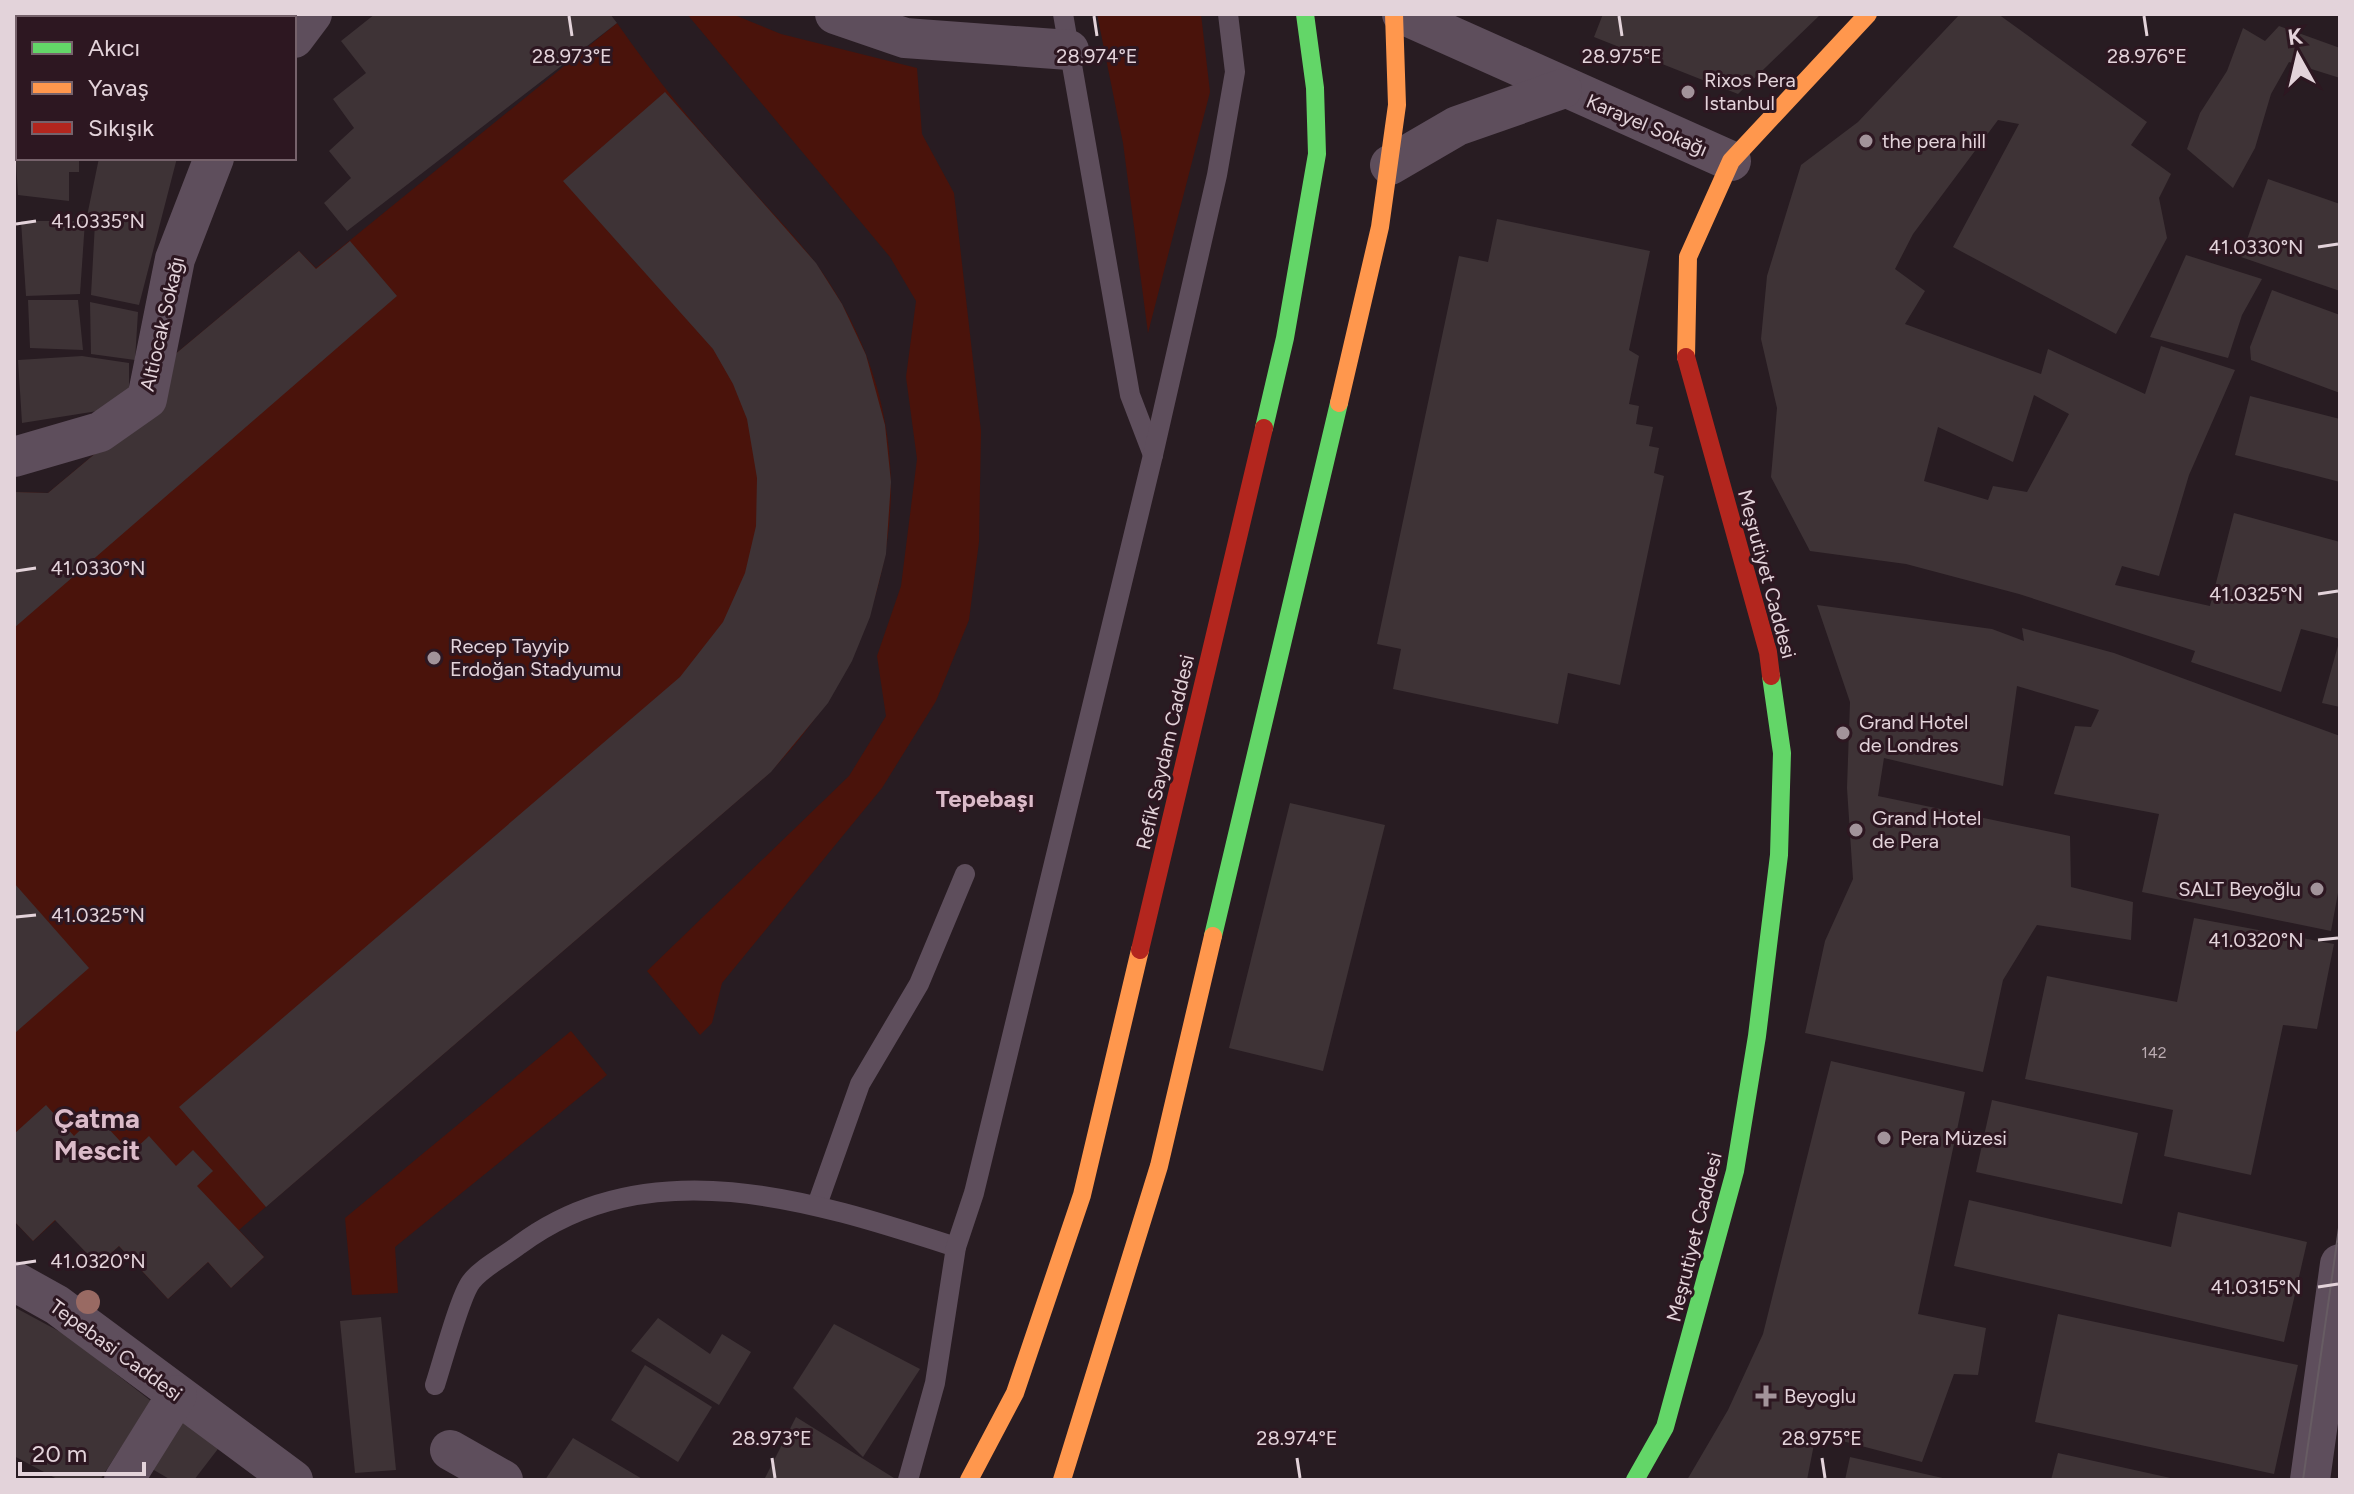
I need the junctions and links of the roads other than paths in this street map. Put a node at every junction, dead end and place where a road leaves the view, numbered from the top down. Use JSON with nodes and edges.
{"nodes":[{"id":1,"x":312,"y":14,"type":"edge"},
{"id":2,"x":835,"y":14,"type":"edge"},
{"id":3,"x":1228,"y":14,"type":"edge"},
{"id":4,"x":1305,"y":14,"type":"edge"},
{"id":5,"x":1394,"y":14,"type":"edge"},
{"id":6,"x":1402,"y":14,"type":"edge"},
{"id":7,"x":1868,"y":14,"type":"edge"},
{"id":8,"x":1066,"y":32,"type":"edge"},
{"id":9,"x":296,"y":35,"type":"edge"},
{"id":10,"x":1562,"y":89,"type":"junction"},
{"id":11,"x":213,"y":160,"type":"edge"},
{"id":12,"x":1731,"y":161,"type":"junction"},
{"id":13,"x":1390,"y":165,"type":"junction"},
{"id":14,"x":1153,"y":455,"type":"junction"},
{"id":15,"x":14,"y":457,"type":"edge"},
{"id":16,"x":965,"y":874,"type":"dead end"},
{"id":17,"x":817,"y":1205,"type":"junction"},
{"id":18,"x":956,"y":1247,"type":"junction"},
{"id":19,"x":2340,"y":1264,"type":"edge"},
{"id":20,"x":14,"y":1281,"type":"edge"},
{"id":21,"x":435,"y":1385,"type":"dead end"},
{"id":22,"x":177,"y":1395,"type":"junction"},
{"id":23,"x":1665,"y":1427,"type":"junction"},
{"id":24,"x":450,"y":1450,"type":"dead end"},
{"id":25,"x":2320,"y":1469,"type":"edge"},
{"id":26,"x":124,"y":1480,"type":"edge"},
{"id":27,"x":293,"y":1480,"type":"edge"},
{"id":28,"x":503,"y":1480,"type":"edge"},
{"id":29,"x":908,"y":1480,"type":"edge"},
{"id":30,"x":969,"y":1480,"type":"edge"},
{"id":31,"x":1062,"y":1480,"type":"edge"},
{"id":32,"x":1635,"y":1480,"type":"edge"},
{"id":33,"x":1650,"y":1480,"type":"edge"}],
"edges":[{"from":1,"to":9,"type":"street"},
{"from":2,"to":8,"type":"street"},
{"from":3,"to":14,"type":"lane"},
{"from":4,"to":30,"type":"main road","name":"Refik Saydam Caddesi"},
{"from":5,"to":13,"type":"main road"},
{"from":6,"to":10,"type":"street","name":"Karayel Sokağı"},
{"from":7,"to":12,"type":"main road","name":"Meşrutiyet Caddesi"},
{"from":8,"to":14,"type":"lane"},
{"from":10,"to":12,"type":"street","name":"Karayel Sokağı"},
{"from":10,"to":13,"type":"street","name":"Karayel Sokağı"},
{"from":11,"to":15,"type":"street","name":"Altiocak Sokağı"},
{"from":12,"to":23,"type":"main road","name":"Meşrutiyet Caddesi"},
{"from":13,"to":31,"type":"main road"},
{"from":14,"to":18,"type":"lane"},
{"from":16,"to":17,"type":"lane"},
{"from":17,"to":18,"type":"lane"},
{"from":17,"to":21,"type":"lane"},
{"from":18,"to":29,"type":"lane"},
{"from":19,"to":25,"type":"street"},
{"from":20,"to":22,"type":"street","name":"Tepebasi Caddesi"},
{"from":22,"to":26,"type":"street"},
{"from":22,"to":27,"type":"street","name":"Tepebasi Caddesi"},
{"from":23,"to":32,"type":"main road","name":"Meşrutiyet Caddesi"},
{"from":23,"to":33,"type":"street"},
{"from":24,"to":28,"type":"street"}]}
